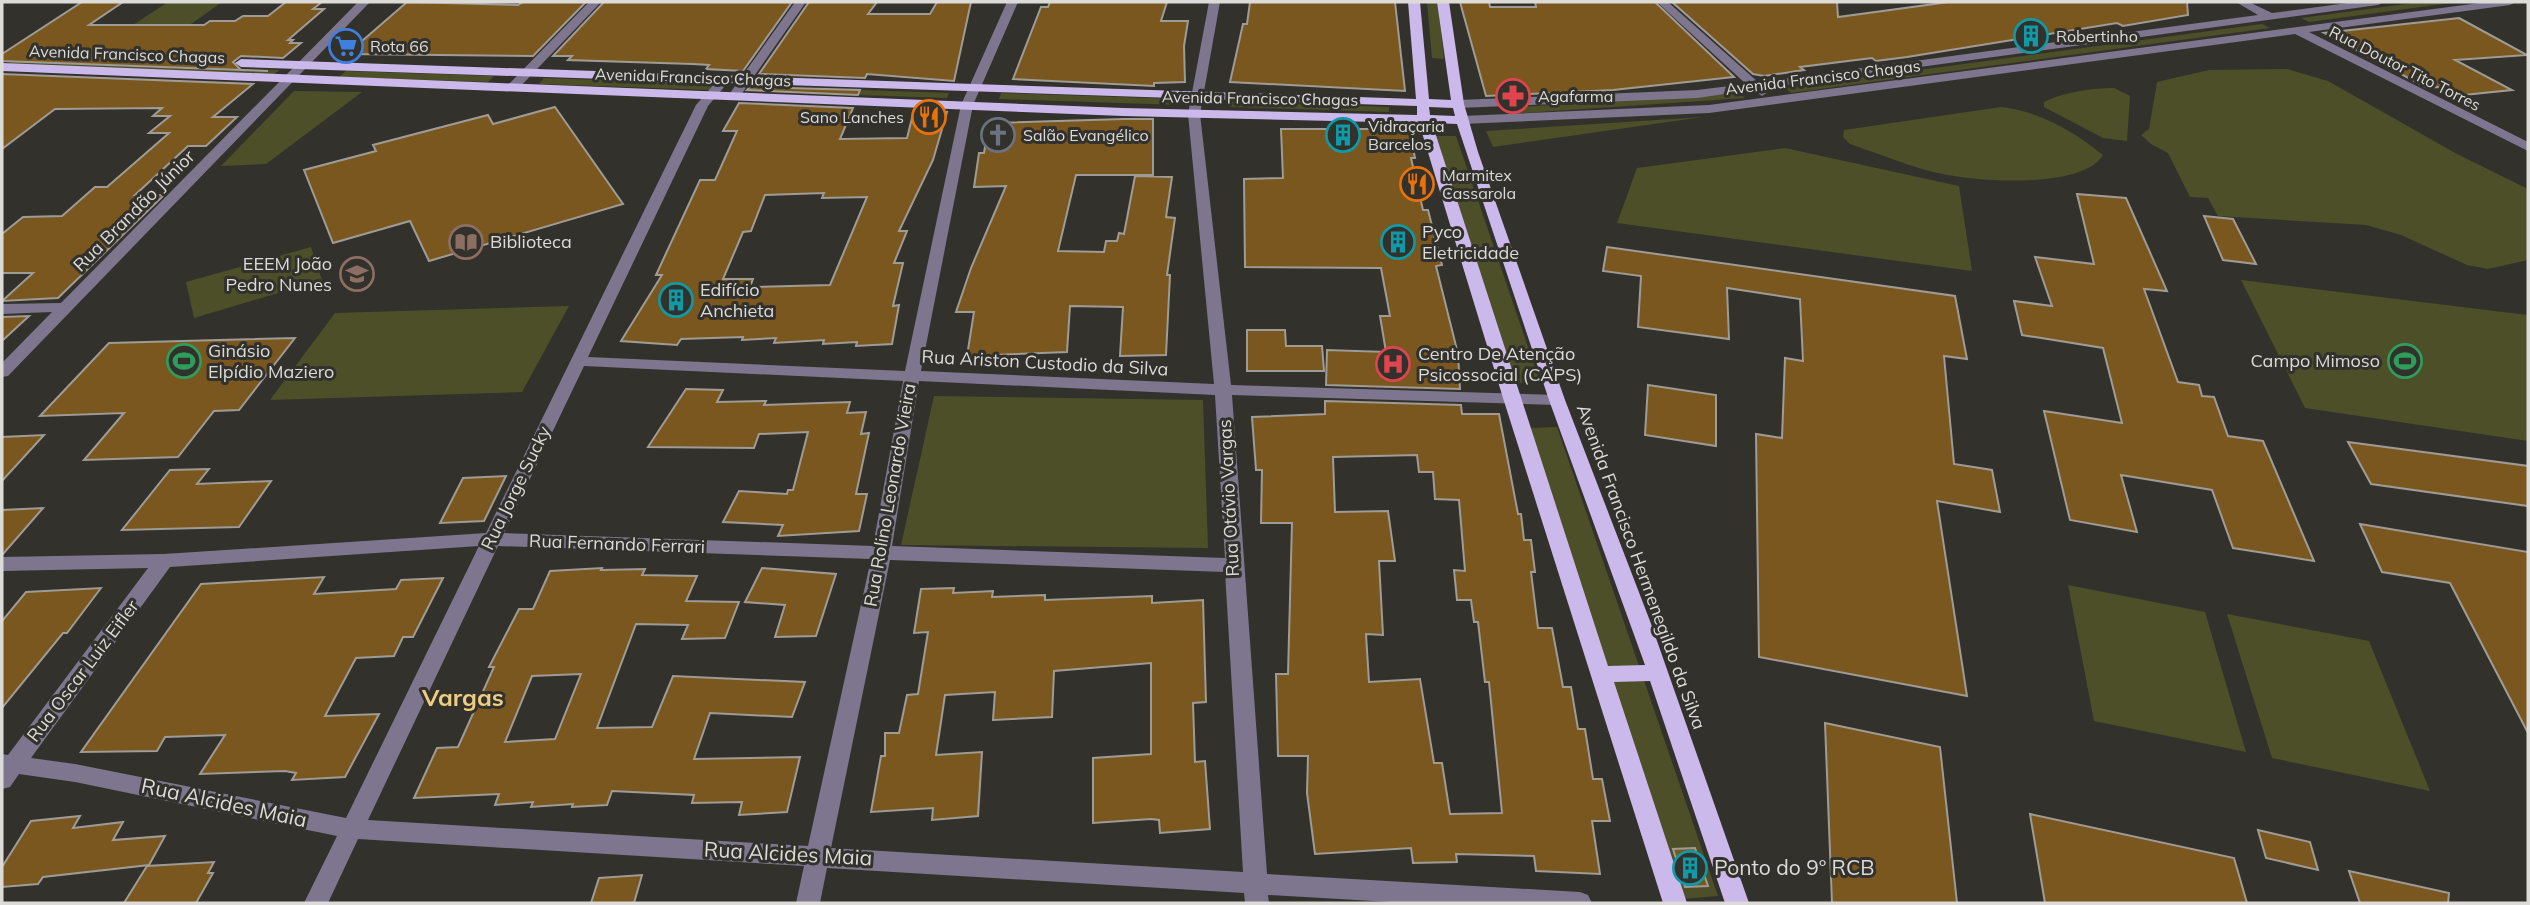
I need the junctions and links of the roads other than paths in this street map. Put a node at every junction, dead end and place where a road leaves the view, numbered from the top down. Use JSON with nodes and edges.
{"nodes":[{"id":1,"x":364,"y":2,"type":"edge"},
{"id":2,"x":595,"y":2,"type":"edge"},
{"id":3,"x":800,"y":2,"type":"edge"},
{"id":4,"x":1012,"y":2,"type":"edge"},
{"id":5,"x":1214,"y":2,"type":"edge"},
{"id":6,"x":1414,"y":2,"type":"edge"},
{"id":7,"x":1443,"y":2,"type":"edge"},
{"id":8,"x":1662,"y":2,"type":"edge"},
{"id":9,"x":2241,"y":2,"type":"edge"},
{"id":10,"x":2378,"y":2,"type":"edge"},
{"id":11,"x":2510,"y":2,"type":"edge"},
{"id":12,"x":2268,"y":16,"type":"junction"},
{"id":13,"x":2297,"y":31,"type":"junction"},
{"id":14,"x":2,"y":55,"type":"edge"},
{"id":15,"x":302,"y":65,"type":"junction"},
{"id":16,"x":2,"y":67,"type":"edge"},
{"id":17,"x":527,"y":73,"type":"junction"},
{"id":18,"x":293,"y":77,"type":"junction"},
{"id":19,"x":725,"y":79,"type":"junction"},
{"id":20,"x":745,"y":80,"type":"junction"},
{"id":21,"x":513,"y":87,"type":"junction"},
{"id":22,"x":1756,"y":87,"type":"junction"},
{"id":23,"x":1196,"y":94,"type":"junction"},
{"id":24,"x":710,"y":95,"type":"junction"},
{"id":25,"x":734,"y":96,"type":"junction"},
{"id":26,"x":971,"y":96,"type":"junction"},
{"id":27,"x":1773,"y":101,"type":"junction"},
{"id":28,"x":1423,"y":111,"type":"junction"},
{"id":29,"x":1460,"y":112,"type":"junction"},
{"id":30,"x":1194,"y":114,"type":"junction"},
{"id":31,"x":2528,"y":147,"type":"edge"},
{"id":32,"x":66,"y":307,"type":"junction"},
{"id":33,"x":2,"y":309,"type":"edge"},
{"id":34,"x":578,"y":361,"type":"junction"},
{"id":35,"x":2,"y":372,"type":"edge"},
{"id":36,"x":912,"y":376,"type":"junction"},
{"id":37,"x":1223,"y":390,"type":"junction"},
{"id":38,"x":1511,"y":398,"type":"junction"},
{"id":39,"x":1558,"y":400,"type":"junction"},
{"id":40,"x":490,"y":539,"type":"junction"},
{"id":41,"x":881,"y":555,"type":"junction"},
{"id":42,"x":164,"y":561,"type":"junction"},
{"id":43,"x":2,"y":564,"type":"edge"},
{"id":44,"x":1233,"y":565,"type":"junction"},
{"id":45,"x":1658,"y":673,"type":"junction"},
{"id":46,"x":1600,"y":674,"type":"junction"},
{"id":47,"x":6,"y":769,"type":"edge"},
{"id":48,"x":352,"y":829,"type":"junction"},
{"id":49,"x":819,"y":855,"type":"junction"},
{"id":50,"x":1257,"y":893,"type":"edge"},
{"id":51,"x":316,"y":903,"type":"edge"},
{"id":52,"x":808,"y":903,"type":"edge"},
{"id":53,"x":1580,"y":903,"type":"edge"},
{"id":54,"x":1675,"y":903,"type":"edge"},
{"id":55,"x":1737,"y":903,"type":"edge"}],
"edges":[{"from":1,"to":15,"type":"street","name":"Rua Brandão Júnior"},
{"from":2,"to":17,"type":"street"},
{"from":3,"to":20,"type":"street"},
{"from":4,"to":26,"type":"street","name":"Rua Rolino Leonardo Vieira"},
{"from":5,"to":23,"type":"street","name":"Rua Otávio Vargas"},
{"from":6,"to":28,"type":"main road"},
{"from":7,"to":29,"type":"main road","name":"Avenida Francisco Hermenegildo da Silva"},
{"from":8,"to":22,"type":"street"},
{"from":9,"to":12,"type":"street","name":"Rua Doutor Tito Torres"},
{"from":10,"to":12,"type":"street","name":"Avenida Francisco Chagas"},
{"from":11,"to":13,"type":"street","name":"Avenida Francisco Chagas"},
{"from":12,"to":13,"type":"street","name":"Rua Doutor Tito Torres"},
{"from":12,"to":22,"type":"street","name":"Avenida Francisco Chagas"},
{"from":13,"to":27,"type":"street","name":"Avenida Francisco Chagas"},
{"from":13,"to":31,"type":"street","name":"Rua Doutor Tito Torres"},
{"from":14,"to":15,"type":"main road","name":"Avenida Francisco Chagas"},
{"from":15,"to":17,"type":"main road","name":"Avenida Francisco Chagas"},
{"from":15,"to":18,"type":"street","name":"Rua Brandão Júnior"},
{"from":16,"to":18,"type":"main road","name":"Avenida Francisco Chagas"},
{"from":17,"to":19,"type":"main road","name":"Avenida Francisco Chagas"},
{"from":17,"to":21,"type":"street"},
{"from":18,"to":21,"type":"main road","name":"Avenida Francisco Chagas"},
{"from":18,"to":32,"type":"street","name":"Rua Brandão Júnior"},
{"from":19,"to":20,"type":"main road","name":"Avenida Francisco Chagas"},
{"from":19,"to":24,"type":"street","name":"Rua Jorge Sucky"},
{"from":20,"to":25,"type":"street"},
{"from":20,"to":26,"type":"main road","name":"Avenida Francisco Chagas"},
{"from":21,"to":24,"type":"main road","name":"Avenida Francisco Chagas"},
{"from":22,"to":27,"type":"street"},
{"from":22,"to":29,"type":"street","name":"Avenida Francisco Chagas"},
{"from":23,"to":26,"type":"main road","name":"Avenida Francisco Chagas"},
{"from":23,"to":28,"type":"main road","name":"Avenida Francisco Chagas"},
{"from":23,"to":30,"type":"street","name":"Rua Otávio Vargas"},
{"from":24,"to":25,"type":"main road","name":"Avenida Francisco Chagas"},
{"from":24,"to":34,"type":"street","name":"Rua Jorge Sucky"},
{"from":25,"to":26,"type":"main road","name":"Avenida Francisco Chagas"},
{"from":26,"to":30,"type":"main road","name":"Avenida Francisco Chagas"},
{"from":26,"to":36,"type":"street","name":"Rua Rolino Leonardo Vieira"},
{"from":27,"to":29,"type":"street","name":"Avenida Francisco Chagas"},
{"from":28,"to":29,"type":"main road","name":"Avenida Francisco Chagas"},
{"from":28,"to":30,"type":"main road","name":"Avenida Francisco Chagas"},
{"from":28,"to":38,"type":"main road"},
{"from":29,"to":39,"type":"main road","name":"Avenida Francisco Hermenegildo da Silva"},
{"from":30,"to":37,"type":"street","name":"Rua Otávio Vargas"},
{"from":32,"to":33,"type":"street"},
{"from":32,"to":35,"type":"street","name":"Rua Brandão Júnior"},
{"from":34,"to":36,"type":"street","name":"Rua Ariston Custodio da Silva"},
{"from":34,"to":40,"type":"street","name":"Rua Jorge Sucky"},
{"from":36,"to":37,"type":"street","name":"Rua Ariston Custodio da Silva"},
{"from":36,"to":41,"type":"street","name":"Rua Rolino Leonardo Vieira"},
{"from":37,"to":38,"type":"street","name":"Rua Ariston Custodio da Silva"},
{"from":37,"to":44,"type":"street","name":"Rua Otávio Vargas"},
{"from":38,"to":39,"type":"street","name":"Rua Ariston Custodio da Silva"},
{"from":38,"to":46,"type":"main road"},
{"from":39,"to":45,"type":"main road","name":"Avenida Francisco Hermenegildo da Silva"},
{"from":40,"to":41,"type":"street","name":"Rua Fernando Ferrari"},
{"from":40,"to":42,"type":"street","name":"Rua Fernando Ferrari"},
{"from":40,"to":48,"type":"street","name":"Rua Jorge Sucky"},
{"from":41,"to":44,"type":"street","name":"Rua Fernando Ferrari"},
{"from":41,"to":49,"type":"street","name":"Rua Rolino Leonardo Vieira"},
{"from":42,"to":43,"type":"street","name":"Rua Fernando Ferrari"},
{"from":42,"to":47,"type":"street","name":"Rua Oscar Luiz Eifler"},
{"from":44,"to":50,"type":"street","name":"Rua Otávio Vargas"},
{"from":45,"to":46,"type":"main road"},
{"from":45,"to":55,"type":"main road","name":"Avenida Francisco Hermenegildo da Silva"},
{"from":46,"to":54,"type":"main road"},
{"from":47,"to":48,"type":"street","name":"Rua Alcides Maia"},
{"from":48,"to":49,"type":"street","name":"Rua Alcides Maia"},
{"from":48,"to":51,"type":"street","name":"Rua Jorge Sucky"},
{"from":49,"to":50,"type":"street","name":"Rua Alcides Maia"},
{"from":49,"to":52,"type":"street","name":"Rua Rolino Leonardo Vieira"},
{"from":50,"to":53,"type":"street","name":"Rua Alcides Maia"}]}
